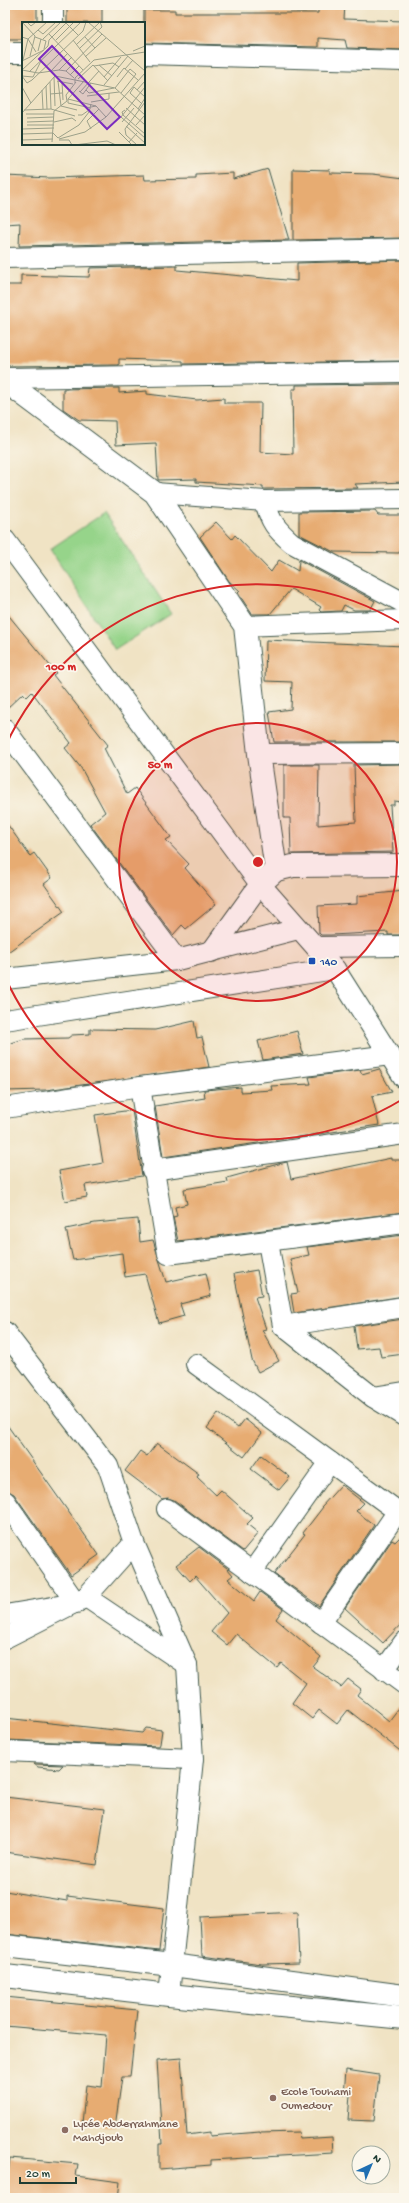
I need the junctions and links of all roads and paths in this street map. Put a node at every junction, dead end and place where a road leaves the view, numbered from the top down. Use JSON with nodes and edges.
{"nodes":[{"id":1,"x":53,"y":5,"type":"edge"},
{"id":2,"x":53,"y":22,"type":"edge"},
{"id":3,"x":145,"y":54,"type":"edge"},
{"id":4,"x":404,"y":61,"type":"edge"},
{"id":5,"x":404,"y":249,"type":"edge"},
{"id":6,"x":5,"y":258,"type":"edge"},
{"id":7,"x":404,"y":372,"type":"edge"},
{"id":8,"x":5,"y":378,"type":"edge"},
{"id":9,"x":5,"y":381,"type":"edge"},
{"id":10,"x":155,"y":493,"type":"junction"},
{"id":11,"x":404,"y":499,"type":"edge"},
{"id":12,"x":265,"y":501,"type":"junction"},
{"id":13,"x":5,"y":540,"type":"edge"},
{"id":14,"x":404,"y":603,"type":"edge"},
{"id":15,"x":404,"y":620,"type":"edge"},
{"id":16,"x":245,"y":626,"type":"junction"},
{"id":17,"x":7,"y":736,"type":"edge"},
{"id":18,"x":404,"y":753,"type":"edge"},
{"id":19,"x":259,"y":754,"type":"junction"},
{"id":20,"x":404,"y":865,"type":"edge"},
{"id":21,"x":276,"y":870,"type":"junction"},
{"id":22,"x":260,"y":884,"type":"junction"},
{"id":23,"x":298,"y":929,"type":"junction"},
{"id":24,"x":404,"y":946,"type":"edge"},
{"id":25,"x":316,"y":947,"type":"junction"},
{"id":26,"x":211,"y":952,"type":"junction"},
{"id":27,"x":177,"y":960,"type":"junction"},
{"id":28,"x":335,"y":969,"type":"junction"},
{"id":29,"x":5,"y":979,"type":"edge"},
{"id":30,"x":5,"y":1020,"type":"edge"},
{"id":31,"x":390,"y":1055,"type":"junction"},
{"id":32,"x":404,"y":1078,"type":"edge"},
{"id":33,"x":140,"y":1087,"type":"junction"},
{"id":34,"x":5,"y":1108,"type":"edge"},
{"id":35,"x":404,"y":1134,"type":"edge"},
{"id":36,"x":152,"y":1170,"type":"junction"},
{"id":37,"x":404,"y":1223,"type":"edge"},
{"id":38,"x":268,"y":1242,"type":"junction"},
{"id":39,"x":404,"y":1307,"type":"edge"},
{"id":40,"x":283,"y":1326,"type":"junction"},
{"id":41,"x":5,"y":1332,"type":"edge"},
{"id":42,"x":196,"y":1364,"type":"dead end"},
{"id":43,"x":404,"y":1392,"type":"edge"},
{"id":44,"x":373,"y":1397,"type":"junction"},
{"id":45,"x":404,"y":1416,"type":"edge"},
{"id":46,"x":330,"y":1462,"type":"junction"},
{"id":47,"x":5,"y":1501,"type":"edge"},
{"id":48,"x":167,"y":1509,"type":"dead end"},
{"id":49,"x":401,"y":1514,"type":"edge"},
{"id":50,"x":134,"y":1543,"type":"junction"},
{"id":51,"x":252,"y":1572,"type":"junction"},
{"id":52,"x":81,"y":1600,"type":"junction"},
{"id":53,"x":5,"y":1614,"type":"edge"},
{"id":54,"x":321,"y":1623,"type":"junction"},
{"id":55,"x":5,"y":1638,"type":"edge"},
{"id":56,"x":404,"y":1642,"type":"edge"},
{"id":57,"x":187,"y":1665,"type":"junction"},
{"id":58,"x":384,"y":1670,"type":"junction"},
{"id":59,"x":404,"y":1684,"type":"edge"},
{"id":60,"x":5,"y":1751,"type":"edge"},
{"id":61,"x":193,"y":1759,"type":"junction"},
{"id":62,"x":5,"y":1946,"type":"edge"},
{"id":63,"x":172,"y":1965,"type":"junction"},
{"id":64,"x":5,"y":1976,"type":"edge"},
{"id":65,"x":169,"y":1995,"type":"junction"},
{"id":66,"x":404,"y":1996,"type":"edge"},
{"id":67,"x":404,"y":2018,"type":"edge"}],
"edges":[{"from":1,"to":2,"type":"street"},
{"from":3,"to":4,"type":"street"},
{"from":5,"to":6,"type":"street"},
{"from":7,"to":8,"type":"street"},
{"from":9,"to":10,"type":"street"},
{"from":10,"to":12,"type":"street"},
{"from":10,"to":16,"type":"street"},
{"from":11,"to":12,"type":"street"},
{"from":12,"to":14,"type":"street"},
{"from":13,"to":22,"type":"street"},
{"from":15,"to":16,"type":"street"},
{"from":16,"to":19,"type":"street"},
{"from":17,"to":27,"type":"street"},
{"from":18,"to":19,"type":"street"},
{"from":19,"to":21,"type":"street"},
{"from":20,"to":21,"type":"street"},
{"from":21,"to":22,"type":"street"},
{"from":22,"to":23,"type":"street"},
{"from":22,"to":26,"type":"street"},
{"from":23,"to":25,"type":"street"},
{"from":23,"to":26,"type":"street"},
{"from":24,"to":25,"type":"street"},
{"from":25,"to":28,"type":"street"},
{"from":26,"to":27,"type":"street"},
{"from":27,"to":29,"type":"street"},
{"from":28,"to":30,"type":"street"},
{"from":28,"to":31,"type":"street"},
{"from":31,"to":32,"type":"street"},
{"from":31,"to":33,"type":"street"},
{"from":33,"to":34,"type":"street"},
{"from":33,"to":36,"type":"street"},
{"from":35,"to":36,"type":"street"},
{"from":36,"to":38,"type":"street"},
{"from":37,"to":38,"type":"street"},
{"from":38,"to":40,"type":"street"},
{"from":39,"to":40,"type":"street"},
{"from":40,"to":44,"type":"street"},
{"from":41,"to":50,"type":"street"},
{"from":42,"to":46,"type":"street"},
{"from":43,"to":44,"type":"street"},
{"from":44,"to":45,"type":"street"},
{"from":46,"to":49,"type":"street"},
{"from":46,"to":51,"type":"street"},
{"from":47,"to":52,"type":"street"},
{"from":48,"to":51,"type":"street"},
{"from":49,"to":54,"type":"street"},
{"from":50,"to":52,"type":"street"},
{"from":50,"to":57,"type":"street"},
{"from":51,"to":54,"type":"street"},
{"from":52,"to":53,"type":"street"},
{"from":52,"to":55,"type":"street"},
{"from":52,"to":57,"type":"street"},
{"from":54,"to":58,"type":"street"},
{"from":56,"to":58,"type":"street"},
{"from":57,"to":61,"type":"street"},
{"from":58,"to":59,"type":"street"},
{"from":60,"to":61,"type":"street"},
{"from":61,"to":63,"type":"street"},
{"from":62,"to":63,"type":"street"},
{"from":63,"to":65,"type":"street"},
{"from":63,"to":66,"type":"street"},
{"from":64,"to":65,"type":"street"},
{"from":65,"to":67,"type":"street"}]}
